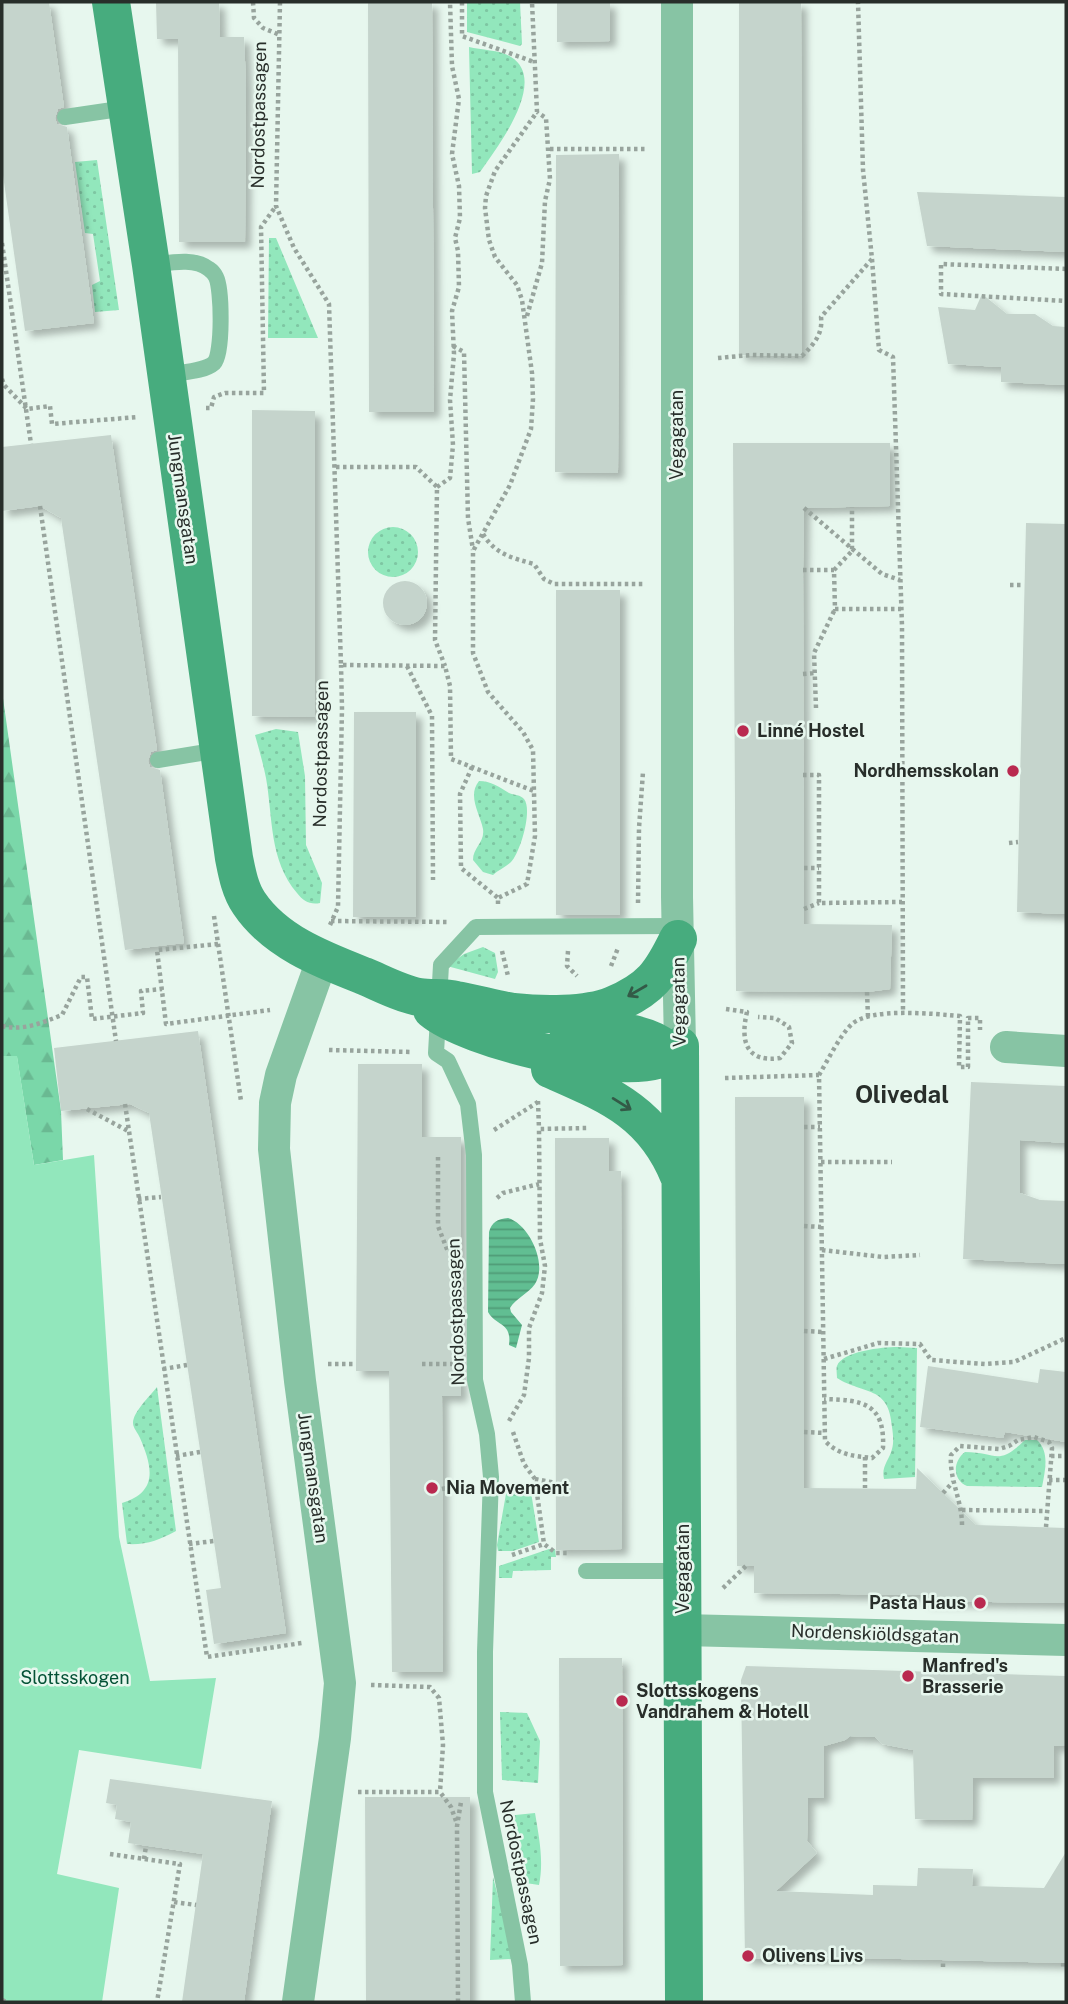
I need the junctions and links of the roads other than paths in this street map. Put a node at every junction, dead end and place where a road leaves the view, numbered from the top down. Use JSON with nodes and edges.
{"nodes":[{"id":1,"x":111,"y":2,"type":"edge"},
{"id":2,"x":677,"y":2,"type":"edge"},
{"id":3,"x":126,"y":108,"type":"junction"},
{"id":4,"x":65,"y":117,"type":"dead end"},
{"id":5,"x":151,"y":265,"type":"junction"},
{"id":6,"x":165,"y":375,"type":"junction"},
{"id":7,"x":219,"y":750,"type":"junction"},
{"id":8,"x":158,"y":760,"type":"dead end"},
{"id":9,"x":678,"y":932,"type":"junction"},
{"id":10,"x":328,"y":935,"type":"junction"},
{"id":11,"x":505,"y":1025,"type":"junction"},
{"id":12,"x":1006,"y":1047,"type":"dead end"},
{"id":13,"x":1066,"y":1051,"type":"edge"},
{"id":14,"x":556,"y":1053,"type":"junction"},
{"id":15,"x":677,"y":1056,"type":"junction"},
{"id":16,"x":680,"y":1179,"type":"junction"},
{"id":17,"x":586,"y":1571,"type":"dead end"},
{"id":18,"x":683,"y":1571,"type":"junction"},
{"id":19,"x":683,"y":1630,"type":"junction"},
{"id":20,"x":1066,"y":1640,"type":"edge"},
{"id":21,"x":298,"y":2002,"type":"edge"},
{"id":22,"x":523,"y":2002,"type":"edge"},
{"id":23,"x":684,"y":2002,"type":"edge"}],
"edges":[{"from":1,"to":3,"type":"street","name":"Jungmansgatan"},
{"from":2,"to":9,"type":"street","name":"Vegagatan"},
{"from":3,"to":4,"type":"lane"},
{"from":3,"to":5,"type":"street","name":"Jungmansgatan"},
{"from":5,"to":6,"type":"street","name":"Jungmansgatan"},
{"from":5,"to":6,"type":"lane"},
{"from":6,"to":7,"type":"street","name":"Jungmansgatan"},
{"from":7,"to":8,"type":"lane"},
{"from":7,"to":10,"type":"street","name":"Jungmansgatan"},
{"from":9,"to":14,"type":"street","one_way":true},
{"from":9,"to":15,"type":"street","name":"Vegagatan"},
{"from":9,"to":22,"type":"lane","name":"Nordostpassagen"},
{"from":10,"to":11,"type":"street","name":"Jungmansgatan"},
{"from":10,"to":21,"type":"street","name":"Jungmansgatan"},
{"from":11,"to":14,"type":"street"},
{"from":11,"to":14,"type":"street"},
{"from":12,"to":13,"type":"street"},
{"from":14,"to":15,"type":"street"},
{"from":14,"to":16,"type":"street","one_way":true},
{"from":15,"to":16,"type":"street","name":"Vegagatan"},
{"from":16,"to":18,"type":"street","name":"Vegagatan"},
{"from":17,"to":18,"type":"lane"},
{"from":18,"to":19,"type":"street","name":"Vegagatan"},
{"from":19,"to":20,"type":"street","name":"Nordenskiöldsgatan"},
{"from":19,"to":23,"type":"street","name":"Vegagatan"}]}
